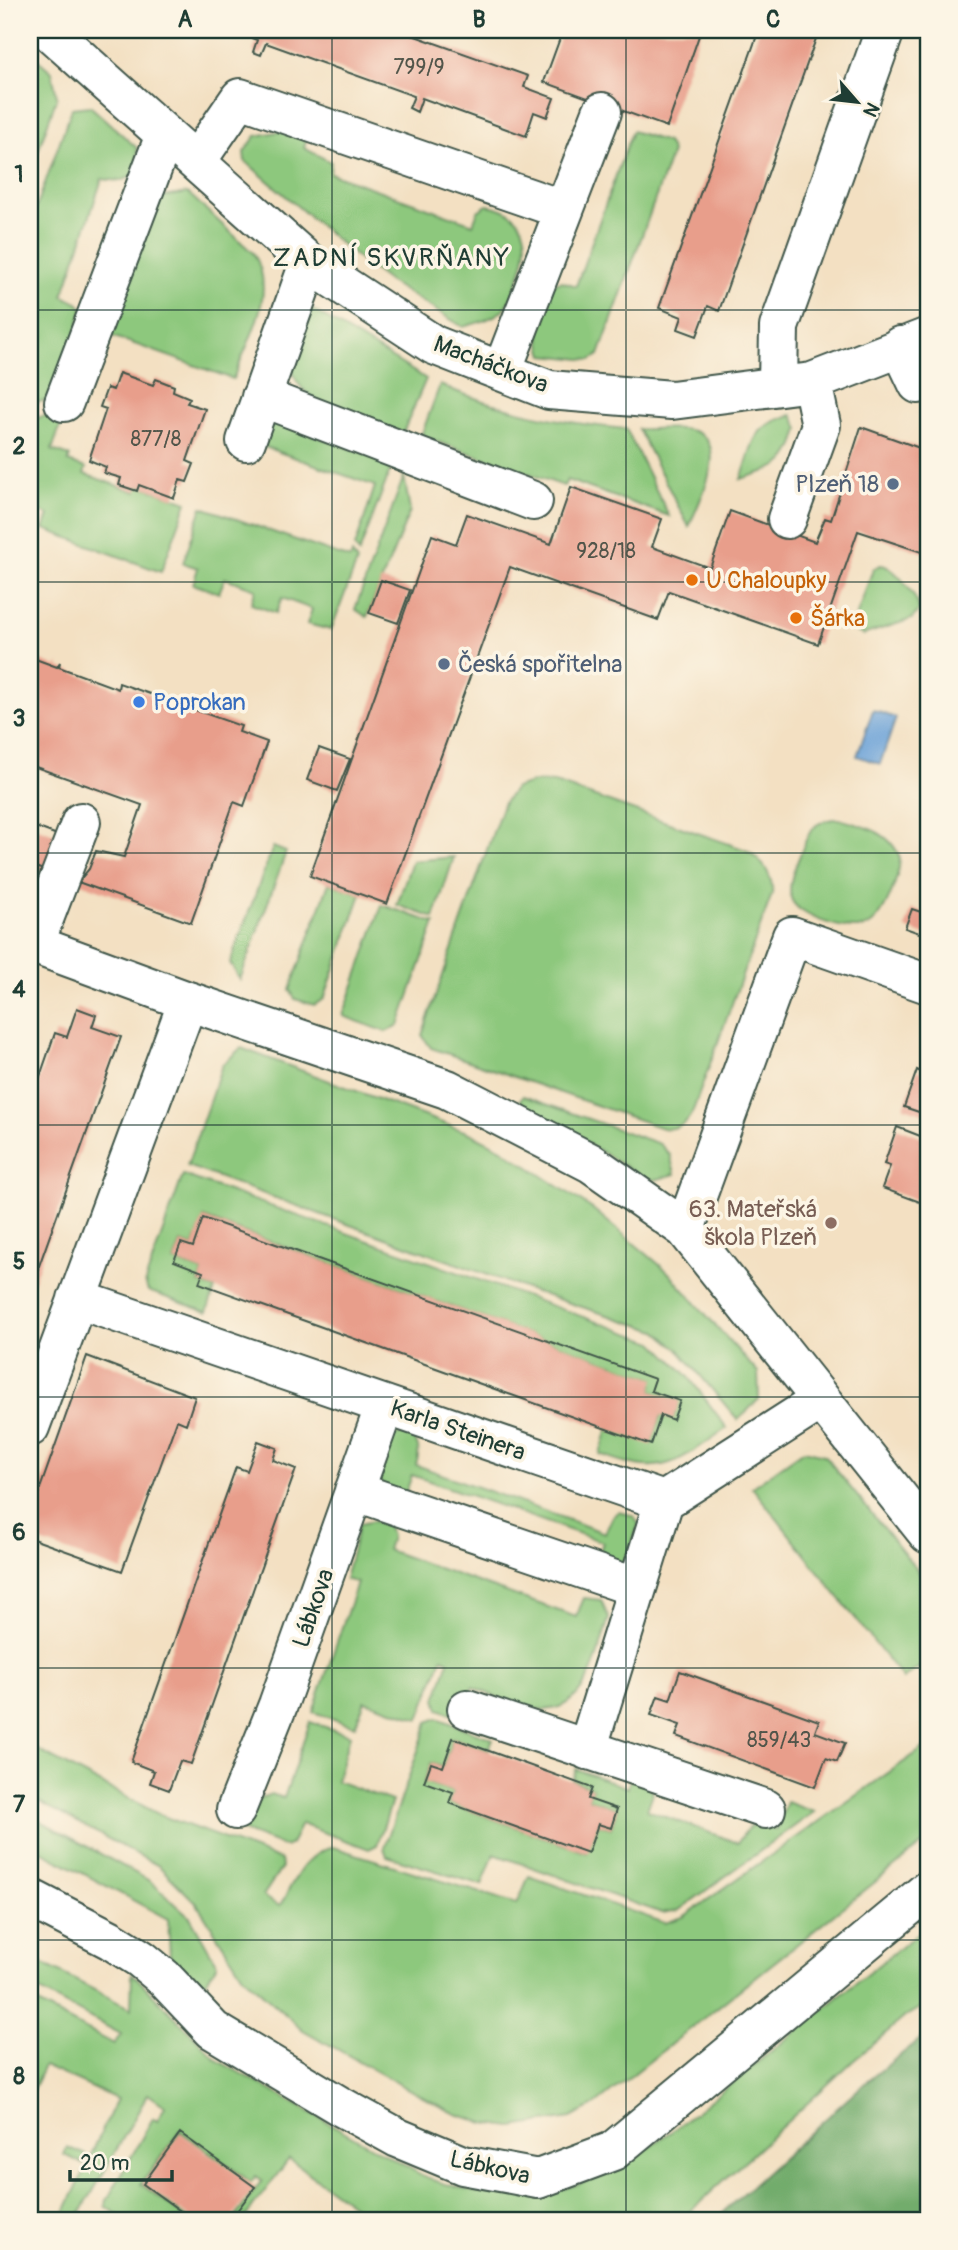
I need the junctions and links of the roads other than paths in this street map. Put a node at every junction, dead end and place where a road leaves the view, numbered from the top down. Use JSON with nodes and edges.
{"nodes":[{"id":1,"x":48,"y":30,"type":"edge"},
{"id":2,"x":885,"y":30,"type":"edge"},
{"id":3,"x":602,"y":112,"type":"dead end"},
{"id":4,"x":165,"y":135,"type":"junction"},
{"id":5,"x":196,"y":162,"type":"junction"},
{"id":6,"x":564,"y":210,"type":"junction"},
{"id":7,"x":309,"y":263,"type":"junction"},
{"id":8,"x":914,"y":341,"type":"edge"},
{"id":9,"x":502,"y":371,"type":"junction"},
{"id":10,"x":795,"y":384,"type":"junction"},
{"id":11,"x":918,"y":384,"type":"dead end"},
{"id":12,"x":261,"y":397,"type":"junction"},
{"id":13,"x":64,"y":402,"type":"dead end"},
{"id":14,"x":246,"y":441,"type":"dead end"},
{"id":15,"x":533,"y":501,"type":"dead end"},
{"id":16,"x":787,"y":519,"type":"dead end"},
{"id":17,"x":81,"y":822,"type":"dead end"},
{"id":18,"x":32,"y":944,"type":"edge"},
{"id":19,"x":928,"y":984,"type":"edge"},
{"id":20,"x":188,"y":1001,"type":"junction"},
{"id":21,"x":685,"y":1229,"type":"junction"},
{"id":22,"x":77,"y":1299,"type":"junction"},
{"id":23,"x":820,"y":1401,"type":"junction"},
{"id":24,"x":385,"y":1405,"type":"junction"},
{"id":25,"x":30,"y":1427,"type":"edge"},
{"id":26,"x":354,"y":1491,"type":"junction"},
{"id":27,"x":664,"y":1500,"type":"junction"},
{"id":28,"x":928,"y":1534,"type":"edge"},
{"id":29,"x":635,"y":1587,"type":"junction"},
{"id":30,"x":467,"y":1709,"type":"dead end"},
{"id":31,"x":587,"y":1750,"type":"junction"},
{"id":32,"x":766,"y":1809,"type":"dead end"},
{"id":33,"x":236,"y":1810,"type":"dead end"},
{"id":34,"x":928,"y":1890,"type":"edge"},
{"id":35,"x":30,"y":1898,"type":"edge"}],
"edges":[{"from":1,"to":4,"type":"street","name":"Macháčkova"},
{"from":2,"to":10,"type":"street"},
{"from":3,"to":6,"type":"street"},
{"from":4,"to":5,"type":"street","name":"Macháčkova"},
{"from":4,"to":13,"type":"street"},
{"from":5,"to":6,"type":"street"},
{"from":5,"to":7,"type":"street","name":"Macháčkova"},
{"from":6,"to":9,"type":"street"},
{"from":7,"to":9,"type":"street","name":"Macháčkova"},
{"from":7,"to":12,"type":"street"},
{"from":8,"to":10,"type":"street","name":"Macháčkova"},
{"from":8,"to":11,"type":"street"},
{"from":9,"to":10,"type":"street","name":"Macháčkova"},
{"from":10,"to":16,"type":"street"},
{"from":12,"to":14,"type":"street"},
{"from":12,"to":15,"type":"street"},
{"from":17,"to":18,"type":"street"},
{"from":18,"to":20,"type":"street"},
{"from":19,"to":21,"type":"street"},
{"from":20,"to":21,"type":"street"},
{"from":20,"to":22,"type":"street"},
{"from":21,"to":23,"type":"street"},
{"from":22,"to":24,"type":"street","name":"Karla Steinera"},
{"from":22,"to":25,"type":"street"},
{"from":23,"to":27,"type":"street"},
{"from":23,"to":28,"type":"street"},
{"from":24,"to":26,"type":"street","name":"Lábkova"},
{"from":24,"to":27,"type":"street","name":"Karla Steinera"},
{"from":26,"to":29,"type":"street"},
{"from":26,"to":33,"type":"street","name":"Lábkova"},
{"from":27,"to":29,"type":"street"},
{"from":29,"to":31,"type":"street"},
{"from":30,"to":31,"type":"street"},
{"from":31,"to":32,"type":"street"},
{"from":34,"to":35,"type":"street","name":"Lábkova"}]}
